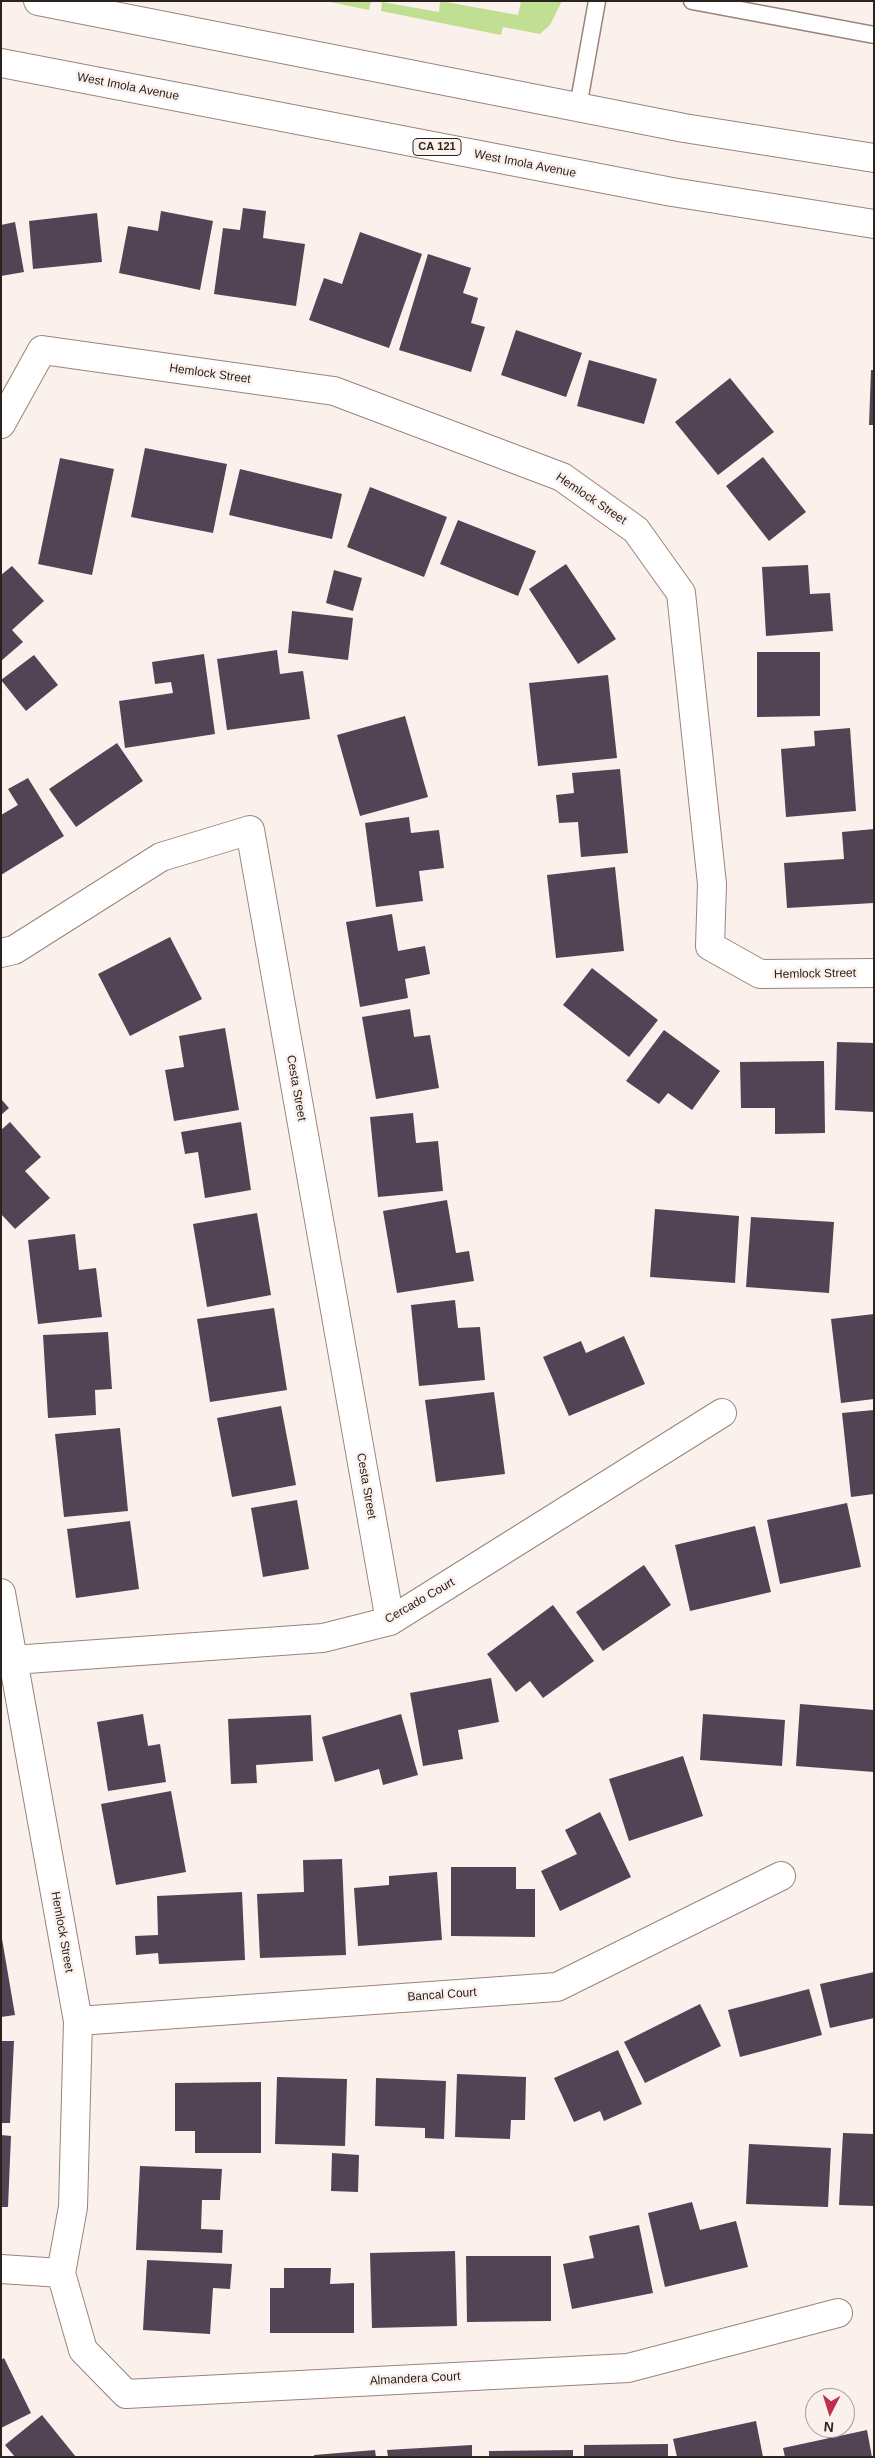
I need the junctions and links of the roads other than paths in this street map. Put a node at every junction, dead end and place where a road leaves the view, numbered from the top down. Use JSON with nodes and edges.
{"nodes":[{"id":1,"x":38,"y":1,"type":"edge"},
{"id":2,"x":598,"y":1,"type":"edge"},
{"id":3,"x":692,"y":1,"type":"edge"},
{"id":4,"x":874,"y":35,"type":"edge"},
{"id":5,"x":1,"y":63,"type":"edge"},
{"id":6,"x":578,"y":107,"type":"junction"},
{"id":7,"x":874,"y":158,"type":"edge"},
{"id":8,"x":874,"y":224,"type":"edge"},
{"id":9,"x":1,"y":424,"type":"edge"},
{"id":10,"x":1,"y":953,"type":"edge"},
{"id":11,"x":874,"y":973,"type":"edge"},
{"id":12,"x":722,"y":1413,"type":"dead end"},
{"id":13,"x":1,"y":1593,"type":"edge"},
{"id":14,"x":390,"y":1622,"type":"junction"},
{"id":15,"x":13,"y":1660,"type":"junction"},
{"id":16,"x":781,"y":1876,"type":"dead end"},
{"id":17,"x":78,"y":2021,"type":"junction"},
{"id":18,"x":1,"y":2269,"type":"edge"},
{"id":19,"x":61,"y":2273,"type":"junction"},
{"id":20,"x":838,"y":2313,"type":"dead end"}],
"edges":[{"from":1,"to":6,"type":"street"},
{"from":2,"to":6,"type":"lane"},
{"from":3,"to":4,"type":"lane"},
{"from":5,"to":8,"type":"street","name":"West Imola Avenue","number":"CA 121"},
{"from":6,"to":7,"type":"street"},
{"from":9,"to":11,"type":"street","name":"Hemlock Street"},
{"from":10,"to":14,"type":"street","name":"Cesta Street"},
{"from":12,"to":14,"type":"street","name":"Cercado Court"},
{"from":13,"to":15,"type":"street","name":"Hemlock Street"},
{"from":14,"to":15,"type":"street","name":"Cercado Court"},
{"from":15,"to":17,"type":"street","name":"Hemlock Street"},
{"from":16,"to":17,"type":"street","name":"Bancal Court"},
{"from":17,"to":19,"type":"street","name":"Hemlock Street"},
{"from":18,"to":19,"type":"street"},
{"from":19,"to":20,"type":"street","name":"Almandera Court"}]}
